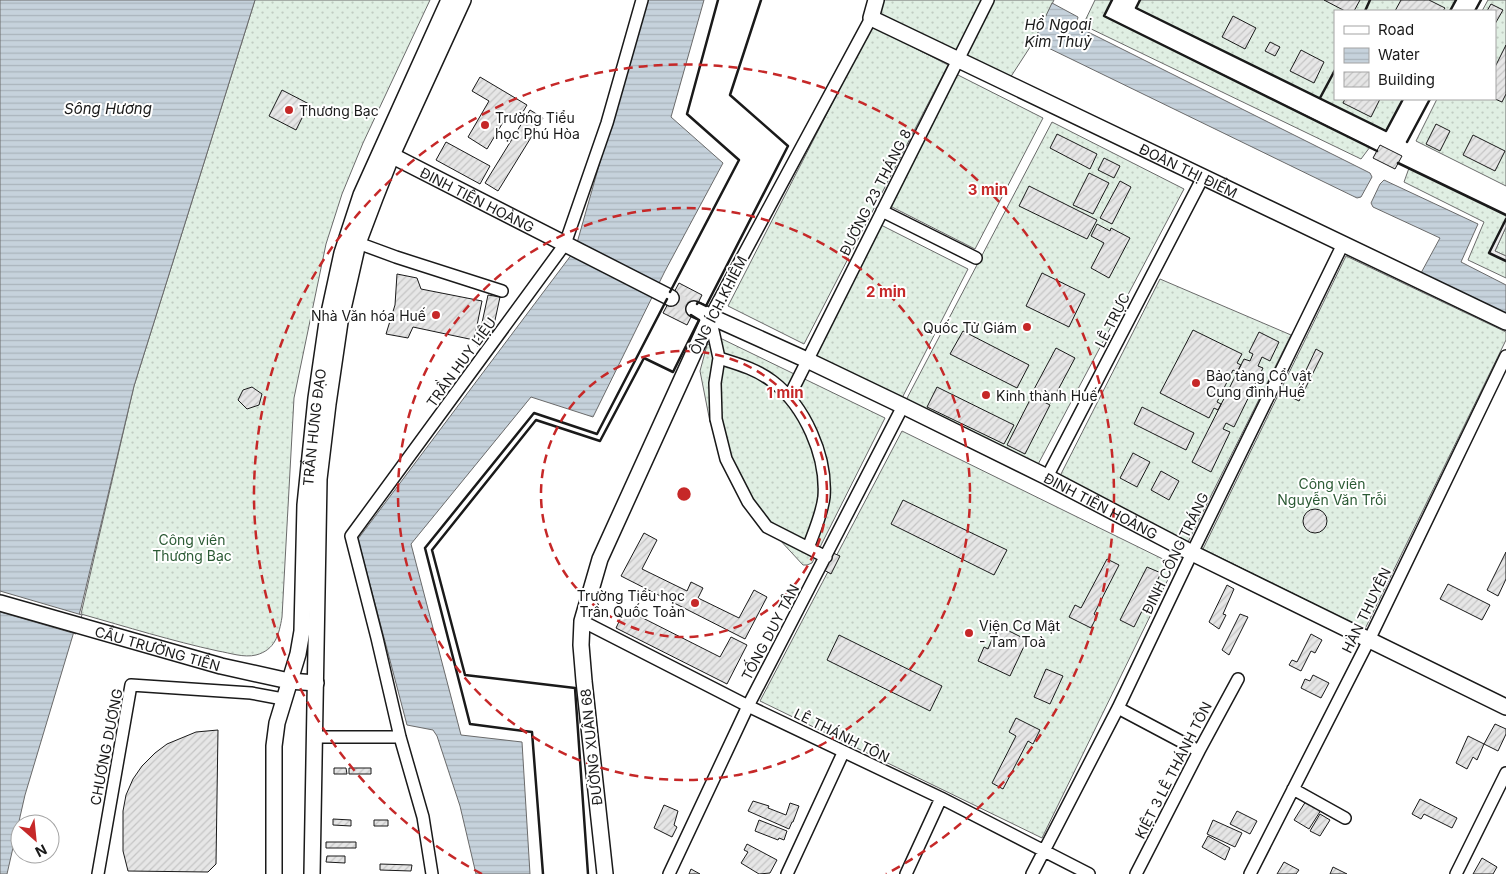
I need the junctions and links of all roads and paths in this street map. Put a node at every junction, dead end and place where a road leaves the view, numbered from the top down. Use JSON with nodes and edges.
{"nodes":[{"id":1,"x":449,"y":0,"type":"edge"},
{"id":2,"x":463,"y":0,"type":"edge"},
{"id":3,"x":642,"y":0,"type":"edge"},
{"id":4,"x":876,"y":0,"type":"edge"},
{"id":5,"x":988,"y":0,"type":"edge"},
{"id":6,"x":871,"y":18,"type":"junction"},
{"id":7,"x":958,"y":60,"type":"junction"},
{"id":8,"x":386,"y":152,"type":"junction"},
{"id":9,"x":1203,"y":177,"type":"junction"},
{"id":10,"x":882,"y":211,"type":"junction"},
{"id":11,"x":358,"y":243,"type":"junction"},
{"id":12,"x":1343,"y":244,"type":"junction"},
{"id":13,"x":570,"y":247,"type":"junction"},
{"id":14,"x":976,"y":258,"type":"dead end"},
{"id":15,"x":502,"y":290,"type":"dead end"},
{"id":16,"x":671,"y":298,"type":"tunnel mouth"},
{"id":17,"x":694,"y":310,"type":"tunnel mouth"},
{"id":18,"x":710,"y":317,"type":"junction"},
{"id":19,"x":1506,"y":322,"type":"edge"},
{"id":20,"x":1506,"y":356,"type":"edge"},
{"id":21,"x":719,"y":358,"type":"junction"},
{"id":22,"x":807,"y":360,"type":"junction"},
{"id":23,"x":789,"y":397,"type":"junction"},
{"id":24,"x":903,"y":406,"type":"junction"},
{"id":25,"x":1047,"y":477,"type":"junction"},
{"id":26,"x":808,"y":548,"type":"junction"},
{"id":27,"x":1192,"y":553,"type":"junction"},
{"id":28,"x":826,"y":557,"type":"junction"},
{"id":29,"x":0,"y":604,"type":"edge"},
{"id":30,"x":582,"y":620,"type":"junction"},
{"id":31,"x":1369,"y":640,"type":"junction"},
{"id":32,"x":1238,"y":679,"type":"dead end"},
{"id":33,"x":289,"y":681,"type":"junction"},
{"id":34,"x":316,"y":683,"type":"junction"},
{"id":35,"x":283,"y":699,"type":"junction"},
{"id":36,"x":748,"y":706,"type":"junction"},
{"id":37,"x":1506,"y":707,"type":"edge"},
{"id":38,"x":1118,"y":708,"type":"junction"},
{"id":39,"x":314,"y":737,"type":"junction"},
{"id":40,"x":400,"y":737,"type":"junction"},
{"id":41,"x":1199,"y":751,"type":"junction"},
{"id":42,"x":843,"y":752,"type":"junction"},
{"id":43,"x":1506,"y":773,"type":"edge"},
{"id":44,"x":1293,"y":790,"type":"junction"},
{"id":45,"x":941,"y":798,"type":"junction"},
{"id":46,"x":1345,"y":818,"type":"dead end"},
{"id":47,"x":1044,"y":850,"type":"junction"},
{"id":48,"x":98,"y":874,"type":"edge"},
{"id":49,"x":274,"y":874,"type":"edge"},
{"id":50,"x":312,"y":874,"type":"edge"},
{"id":51,"x":432,"y":874,"type":"edge"},
{"id":52,"x":605,"y":874,"type":"edge"},
{"id":53,"x":668,"y":874,"type":"edge"},
{"id":54,"x":787,"y":874,"type":"edge"},
{"id":55,"x":906,"y":874,"type":"edge"},
{"id":56,"x":1032,"y":874,"type":"edge"},
{"id":57,"x":1089,"y":874,"type":"edge"},
{"id":58,"x":1136,"y":874,"type":"edge"},
{"id":59,"x":1250,"y":874,"type":"edge"},
{"id":60,"x":1456,"y":874,"type":"edge"}],
"edges":[{"from":1,"to":8,"type":"main road","name":"TRẦN HƯNG ĐẠO"},
{"from":2,"to":8,"type":"main road","name":"TRẦN HƯNG ĐẠO"},
{"from":3,"to":13,"type":"street","name":"TRẦN HUY LIỆU"},
{"from":4,"to":6,"type":"main road","name":"ÔNG ÍCH KHIÊM"},
{"from":5,"to":7,"type":"street","name":"ĐƯỜNG 23 THÁNG 8"},
{"from":6,"to":7,"type":"main road","name":"ĐOÀN THỊ ĐIỂM"},
{"from":6,"to":18,"type":"street","name":"ÔNG ÍCH KHIÊM"},
{"from":7,"to":9,"type":"main road","name":"ĐOÀN THỊ ĐIỂM"},
{"from":7,"to":10,"type":"street","name":"ĐƯỜNG 23 THÁNG 8"},
{"from":8,"to":11,"type":"main road","name":"TRẦN HƯNG ĐẠO"},
{"from":8,"to":13,"type":"main road","name":"ĐINH TIÊN HOÀNG"},
{"from":8,"to":33,"type":"main road","name":"TRẦN HƯNG ĐẠO"},
{"from":9,"to":12,"type":"main road","name":"ĐOÀN THỊ ĐIỂM"},
{"from":9,"to":25,"type":"street","name":"LÊ TRỰC"},
{"from":10,"to":14,"type":"street"},
{"from":10,"to":22,"type":"street","name":"ĐƯỜNG 23 THÁNG 8"},
{"from":11,"to":15,"type":"street"},
{"from":11,"to":34,"type":"main road","name":"TRẦN HƯNG ĐẠO"},
{"from":12,"to":19,"type":"main road","name":"ĐOÀN THỊ ĐIỂM"},
{"from":12,"to":27,"type":"street","name":"ĐINH CÔNG TRÁNG"},
{"from":13,"to":16,"type":"main road","name":"ĐINH TIÊN HOÀNG"},
{"from":13,"to":40,"type":"street","name":"TRẦN HUY LIỆU"},
{"from":17,"to":18,"type":"main road","name":"ĐINH TIÊN HOÀNG"},
{"from":18,"to":21,"type":"street"},
{"from":18,"to":22,"type":"main road","name":"ĐINH TIÊN HOÀNG"},
{"from":18,"to":30,"type":"main road","name":"ÔNG ÍCH KHIÊM"},
{"from":20,"to":31,"type":"street","name":"HÀN THUYÊN"},
{"from":21,"to":23,"type":"street"},
{"from":21,"to":26,"type":"street"},
{"from":22,"to":23,"type":"street","name":"ĐƯỜNG 23 THÁNG 8"},
{"from":22,"to":24,"type":"main road","name":"ĐINH TIÊN HOÀNG"},
{"from":23,"to":26,"type":"street"},
{"from":24,"to":25,"type":"main road","name":"ĐINH TIÊN HOÀNG"},
{"from":24,"to":28,"type":"street","name":"TỐNG DUY TÂN"},
{"from":25,"to":27,"type":"main road","name":"ĐINH TIÊN HOÀNG"},
{"from":26,"to":28,"type":"street"},
{"from":27,"to":31,"type":"main road","name":"ĐINH TIÊN HOÀNG"},
{"from":27,"to":38,"type":"street","name":"ĐINH CÔNG TRÁNG"},
{"from":28,"to":36,"type":"street","name":"TỐNG DUY TÂN"},
{"from":29,"to":33,"type":"main road","name":"CẦU TRƯỜNG TIỀN"},
{"from":30,"to":36,"type":"street","name":"LÊ THÁNH TÔN"},
{"from":30,"to":52,"type":"main road","name":"ĐƯỜNG XUÂN 68"},
{"from":31,"to":37,"type":"main road","name":"ĐINH TIÊN HOÀNG"},
{"from":31,"to":44,"type":"street","name":"HÀN THUYÊN"},
{"from":32,"to":41,"type":"street","name":"KIỆT 3 LÊ THÁNH TÔN"},
{"from":33,"to":34,"type":"main road","name":"CẦU TRƯỜNG TIỀN"},
{"from":33,"to":35,"type":"main road","name":"TRẦN HƯNG ĐẠO"},
{"from":34,"to":39,"type":"main road","name":"TRẦN HƯNG ĐẠO"},
{"from":35,"to":48,"type":"street","name":"CHƯƠNG DƯƠNG"},
{"from":35,"to":49,"type":"main road","name":"TRẦN HƯNG ĐẠO"},
{"from":36,"to":42,"type":"street","name":"LÊ THÁNH TÔN"},
{"from":36,"to":53,"type":"street","name":"TỐNG DUY TÂN"},
{"from":38,"to":41,"type":"street"},
{"from":38,"to":47,"type":"street","name":"ĐINH CÔNG TRÁNG"},
{"from":39,"to":40,"type":"street"},
{"from":39,"to":50,"type":"main road","name":"TRẦN HƯNG ĐẠO"},
{"from":40,"to":51,"type":"street","name":"TRẦN HUY LIỆU"},
{"from":41,"to":58,"type":"street","name":"KIỆT 3 LÊ THÁNH TÔN"},
{"from":42,"to":45,"type":"street","name":"LÊ THÁNH TÔN"},
{"from":42,"to":54,"type":"street"},
{"from":43,"to":60,"type":"street"},
{"from":44,"to":46,"type":"street"},
{"from":44,"to":59,"type":"street","name":"HÀN THUYÊN"},
{"from":45,"to":47,"type":"street","name":"LÊ THÁNH TÔN"},
{"from":45,"to":55,"type":"street"},
{"from":47,"to":56,"type":"street","name":"ĐINH CÔNG TRÁNG"},
{"from":47,"to":57,"type":"street","name":"LÊ THÁNH TÔN"}]}
